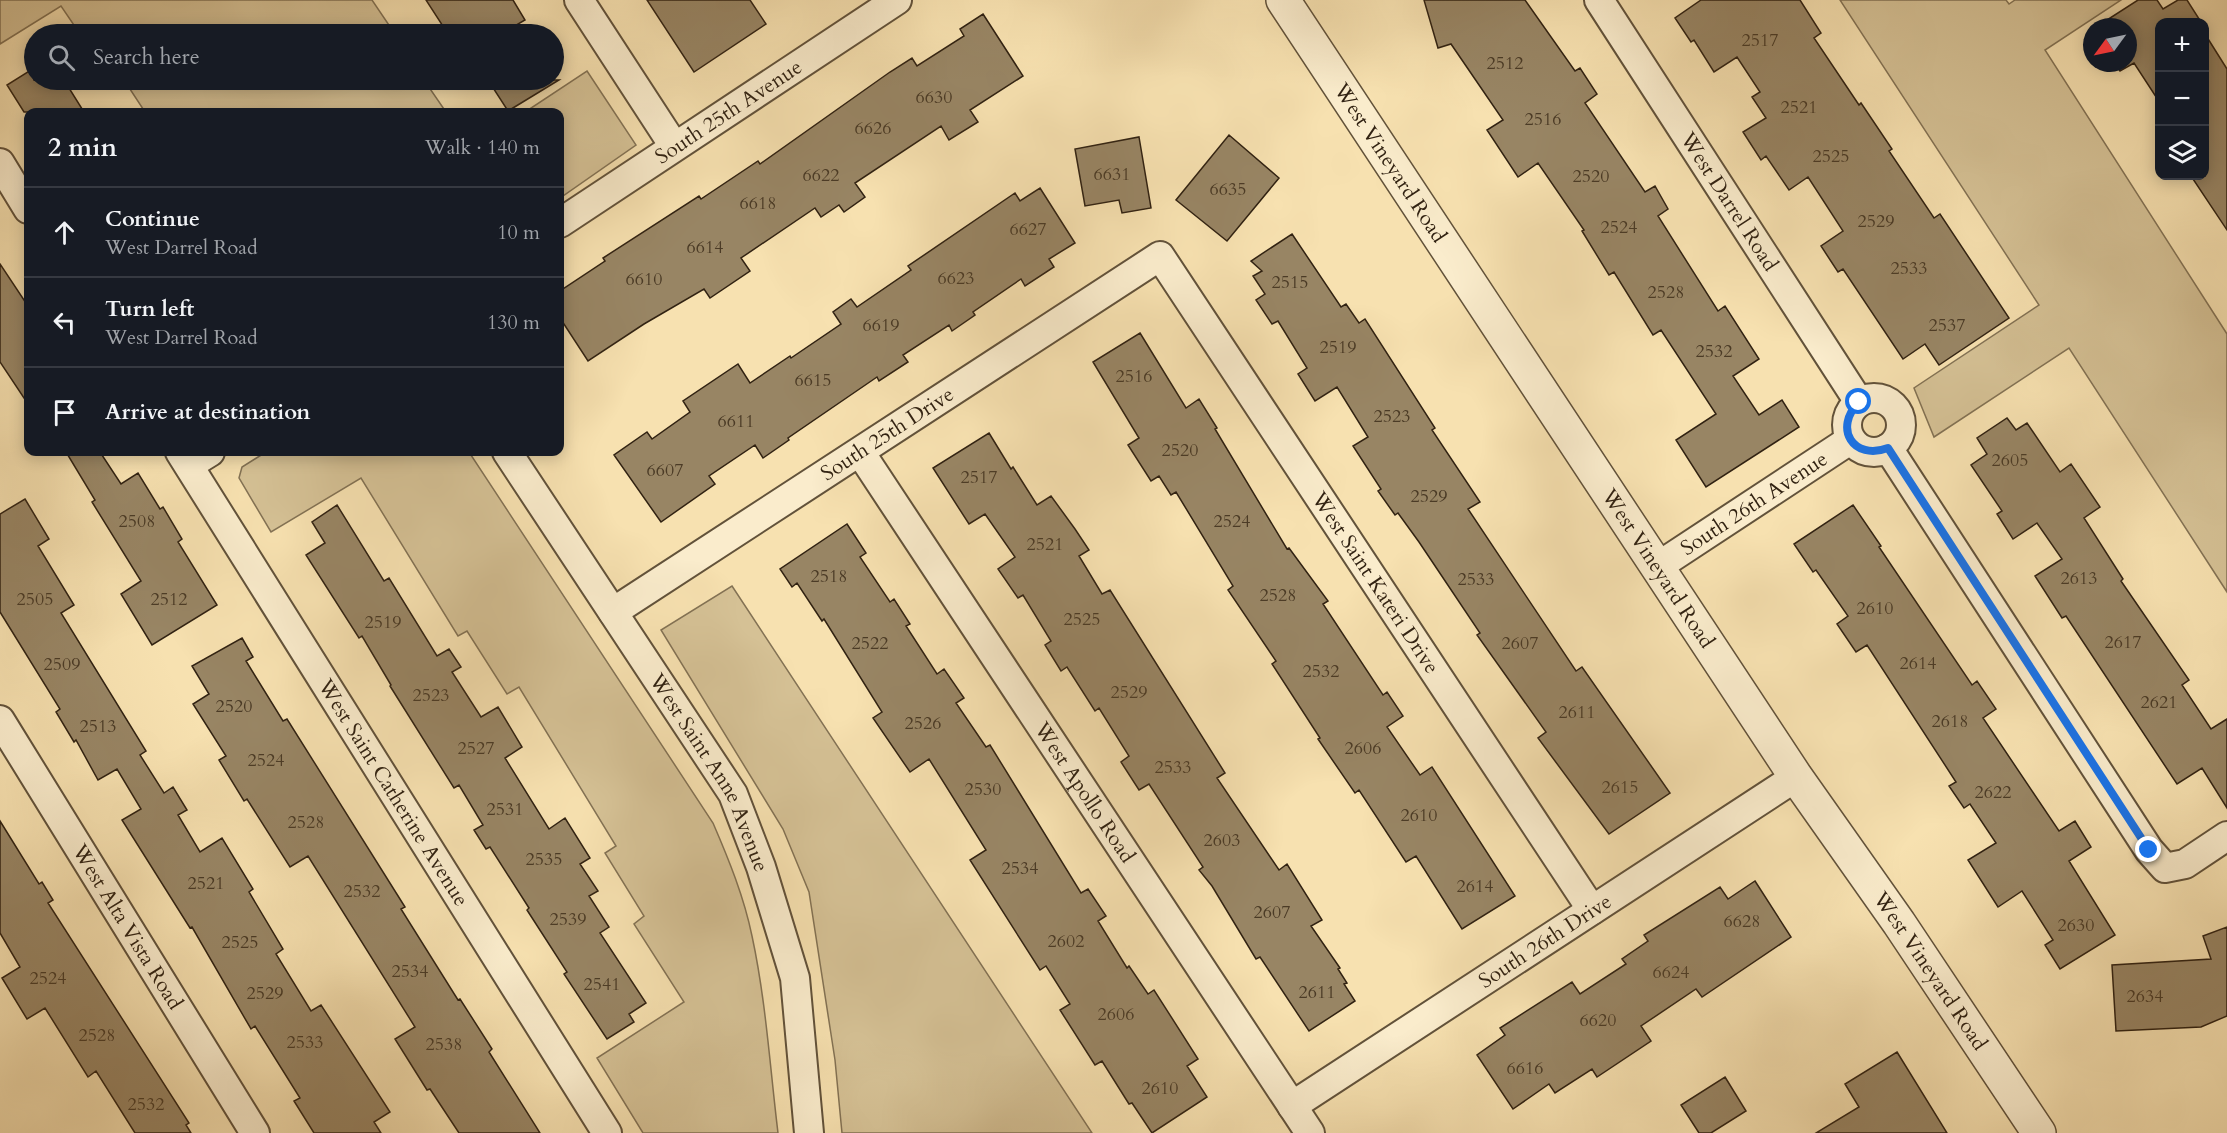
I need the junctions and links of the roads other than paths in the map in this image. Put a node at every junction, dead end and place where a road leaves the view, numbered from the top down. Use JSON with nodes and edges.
{"nodes":[{"id":1,"x":579,"y":0,"type":"edge"},
{"id":2,"x":897,"y":0,"type":"edge"},
{"id":3,"x":1283,"y":0,"type":"edge"},
{"id":4,"x":1599,"y":0,"type":"edge"},
{"id":5,"x":674,"y":146,"type":"junction"},
{"id":6,"x":0,"y":163,"type":"edge"},
{"id":7,"x":24,"y":202,"type":"edge"},
{"id":8,"x":564,"y":220,"type":"edge"},
{"id":9,"x":1160,"y":256,"type":"joint"},
{"id":10,"x":1859,"y":402,"type":"junction"},
{"id":11,"x":1850,"y":440,"type":"junction"},
{"id":12,"x":1888,"y":448,"type":"junction"},
{"id":13,"x":860,"y":452,"type":"junction"},
{"id":14,"x":193,"y":456,"type":"edge"},
{"id":15,"x":510,"y":456,"type":"edge"},
{"id":16,"x":1657,"y":567,"type":"junction"},
{"id":17,"x":613,"y":612,"type":"junction"},
{"id":18,"x":0,"y":720,"type":"edge"},
{"id":19,"x":1796,"y":777,"type":"junction"},
{"id":20,"x":2227,"y":836,"type":"edge"},
{"id":21,"x":1592,"y":910,"type":"junction"},
{"id":22,"x":1292,"y":1106,"type":"junction"},
{"id":23,"x":255,"y":1133,"type":"edge"},
{"id":24,"x":607,"y":1133,"type":"edge"},
{"id":25,"x":808,"y":1133,"type":"edge"},
{"id":26,"x":1310,"y":1133,"type":"edge"},
{"id":27,"x":2039,"y":1133,"type":"edge"}],
"edges":[{"from":1,"to":5,"type":"street"},
{"from":2,"to":5,"type":"street","name":"South 25th Avenue"},
{"from":3,"to":16,"type":"street","name":"West Vineyard Road"},
{"from":4,"to":10,"type":"street","name":"West Darrel Road"},
{"from":5,"to":8,"type":"street","name":"South 25th Avenue"},
{"from":6,"to":7,"type":"street"},
{"from":9,"to":13,"type":"street","name":"South 25th Drive"},
{"from":9,"to":21,"type":"street","name":"West Saint Kateri Drive"},
{"from":10,"to":11,"type":"street"},
{"from":10,"to":12,"type":"street"},
{"from":11,"to":12,"type":"street"},
{"from":11,"to":16,"type":"street","name":"South 26th Avenue"},
{"from":12,"to":20,"type":"street"},
{"from":13,"to":17,"type":"street","name":"South 25th Drive"},
{"from":13,"to":22,"type":"street","name":"West Apollo Road"},
{"from":14,"to":24,"type":"street","name":"West Saint Catherine Avenue"},
{"from":15,"to":17,"type":"street","name":"West Saint Anne Avenue"},
{"from":16,"to":19,"type":"street","name":"West Vineyard Road"},
{"from":17,"to":25,"type":"street","name":"West Saint Anne Avenue"},
{"from":18,"to":23,"type":"street","name":"West Alta Vista Road"},
{"from":19,"to":21,"type":"street","name":"South 26th Drive"},
{"from":19,"to":27,"type":"street","name":"West Vineyard Road"},
{"from":21,"to":22,"type":"street","name":"South 26th Drive"},
{"from":22,"to":26,"type":"street","name":"West Apollo Road"}]}
